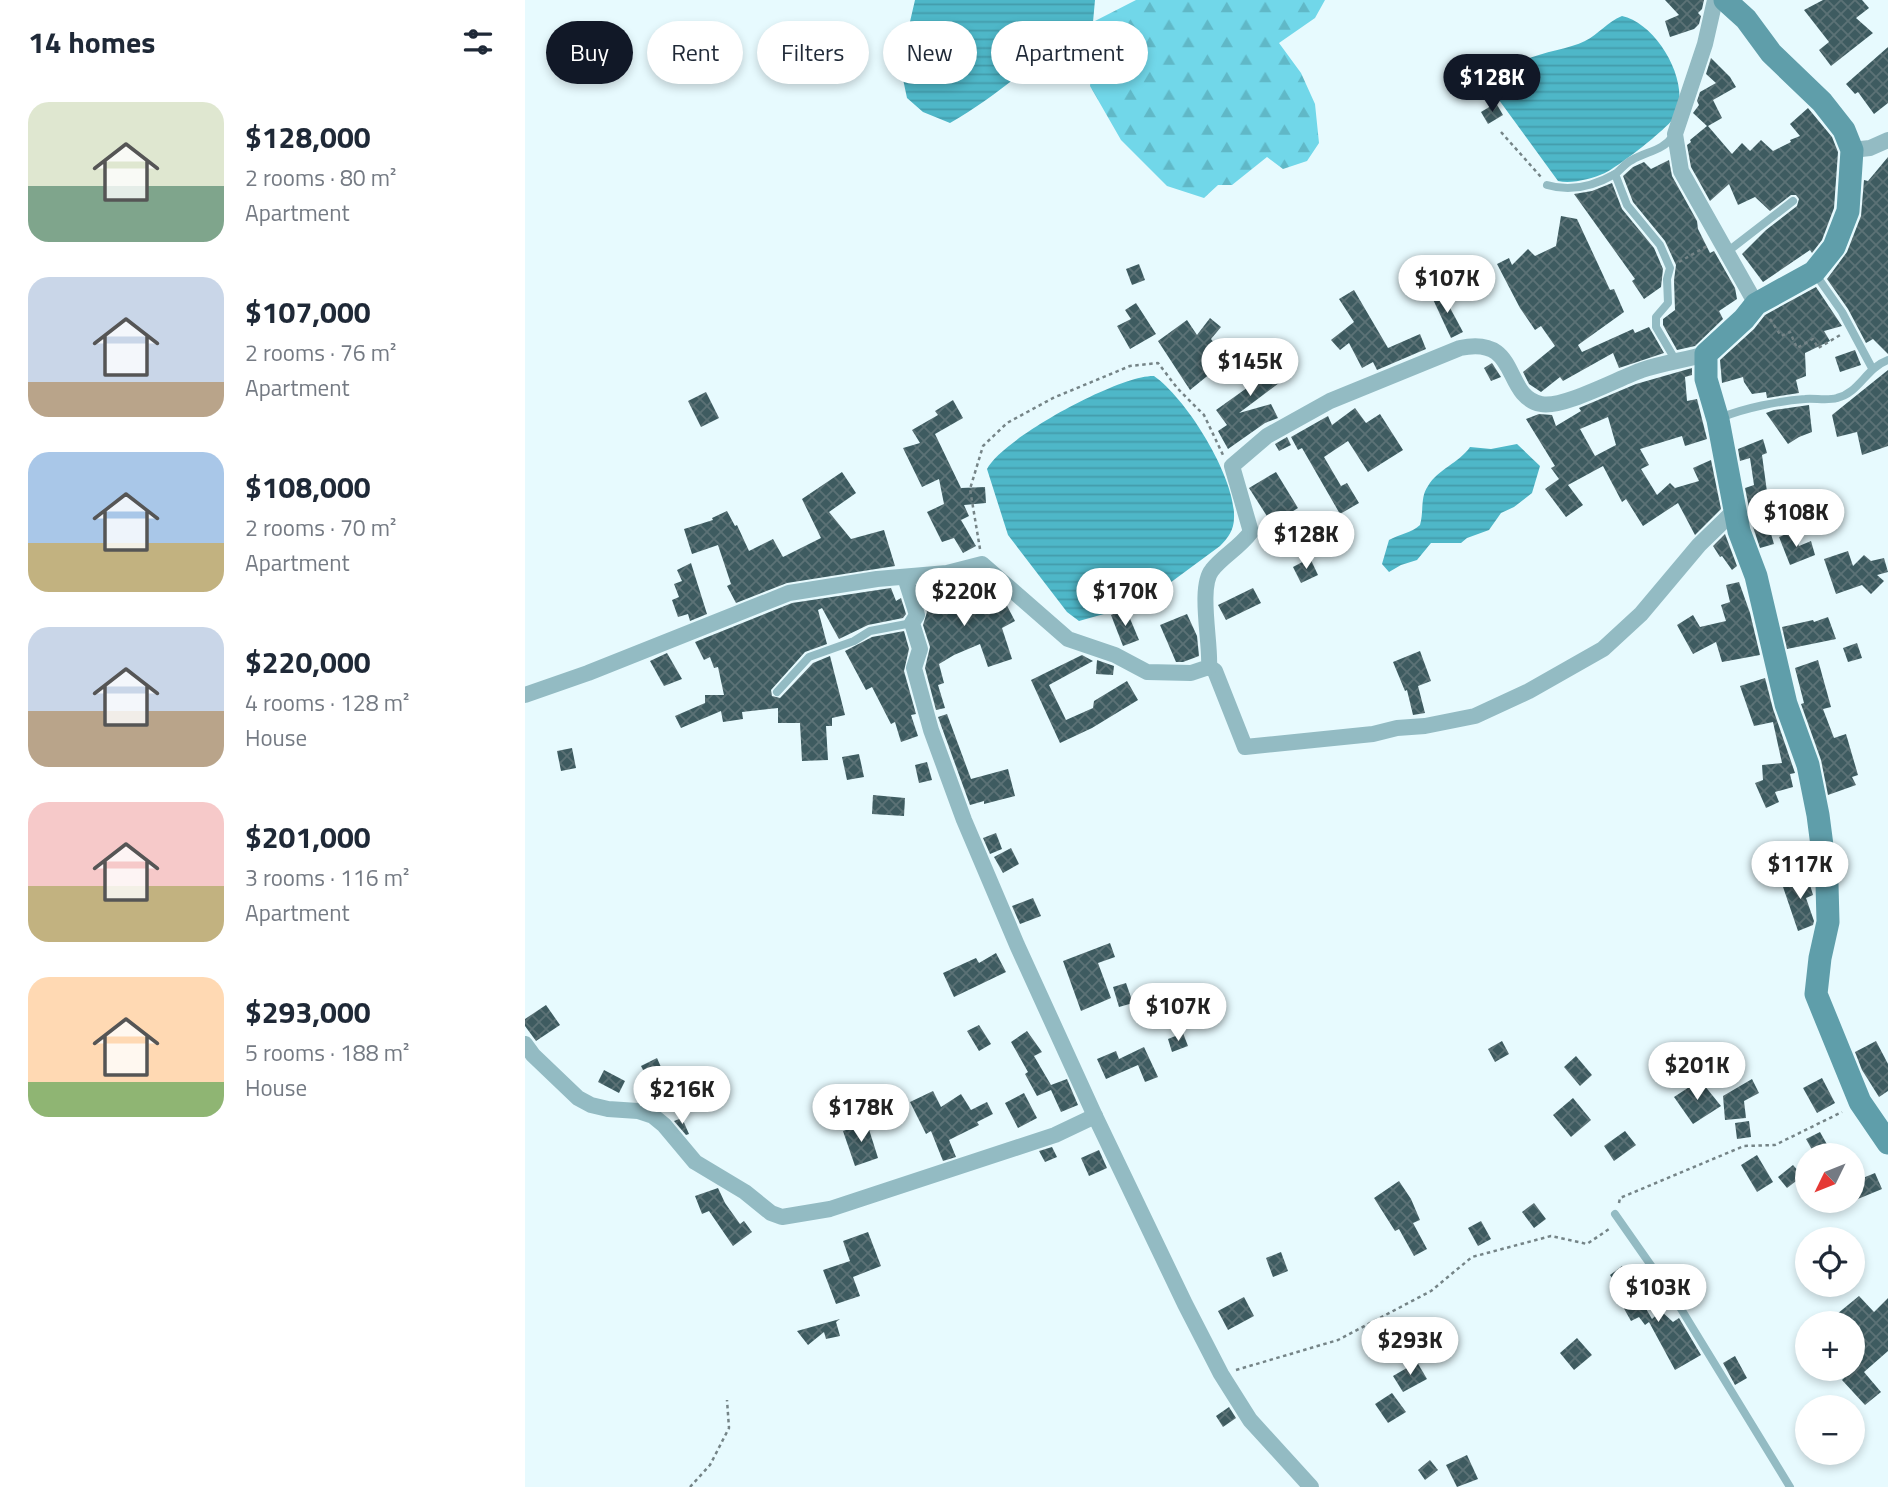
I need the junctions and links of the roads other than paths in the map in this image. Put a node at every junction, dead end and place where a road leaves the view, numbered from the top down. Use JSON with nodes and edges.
{"nodes":[{"id":1,"x":1715,"y":0,"type":"edge"},
{"id":2,"x":1725,"y":0,"type":"edge"},
{"id":3,"x":1675,"y":134,"type":"junction"},
{"id":4,"x":1888,"y":140,"type":"edge"},
{"id":5,"x":1852,"y":150,"type":"junction"},
{"id":6,"x":1615,"y":174,"type":"junction"},
{"id":7,"x":1547,"y":185,"type":"road end"},
{"id":8,"x":1793,"y":201,"type":"dead end"},
{"id":9,"x":1723,"y":245,"type":"junction"},
{"id":10,"x":1814,"y":272,"type":"junction"},
{"id":11,"x":1756,"y":304,"type":"junction"},
{"id":12,"x":1706,"y":354,"type":"junction"},
{"id":13,"x":1888,"y":360,"type":"edge"},
{"id":14,"x":1676,"y":361,"type":"junction"},
{"id":15,"x":1872,"y":368,"type":"junction"},
{"id":16,"x":1718,"y":419,"type":"junction"},
{"id":17,"x":1734,"y":512,"type":"junction"},
{"id":18,"x":905,"y":577,"type":"junction"},
{"id":19,"x":912,"y":623,"type":"junction"},
{"id":20,"x":1209,"y":667,"type":"junction"},
{"id":21,"x":777,"y":692,"type":"dead end"},
{"id":22,"x":525,"y":695,"type":"edge"},
{"id":23,"x":525,"y":1044,"type":"edge"},
{"id":24,"x":1095,"y":1116,"type":"junction"},
{"id":25,"x":1888,"y":1143,"type":"edge"},
{"id":26,"x":1615,"y":1214,"type":"road end"},
{"id":27,"x":1311,"y":1487,"type":"edge"},
{"id":28,"x":1790,"y":1487,"type":"edge"}],
"edges":[{"from":1,"to":3,"type":"street"},
{"from":2,"to":5,"type":"street"},
{"from":3,"to":6,"type":"lane"},
{"from":3,"to":9,"type":"street"},
{"from":4,"to":5,"type":"street"},
{"from":5,"to":10,"type":"street"},
{"from":6,"to":7,"type":"lane"},
{"from":6,"to":14,"type":"lane"},
{"from":8,"to":9,"type":"lane"},
{"from":9,"to":11,"type":"street"},
{"from":10,"to":11,"type":"street"},
{"from":10,"to":15,"type":"lane"},
{"from":11,"to":12,"type":"street"},
{"from":12,"to":14,"type":"street"},
{"from":12,"to":16,"type":"street"},
{"from":13,"to":15,"type":"lane"},
{"from":14,"to":20,"type":"street"},
{"from":15,"to":16,"type":"lane"},
{"from":16,"to":17,"type":"street"},
{"from":17,"to":20,"type":"street"},
{"from":17,"to":25,"type":"street"},
{"from":18,"to":19,"type":"street"},
{"from":18,"to":20,"type":"street"},
{"from":18,"to":22,"type":"street"},
{"from":19,"to":21,"type":"lane"},
{"from":19,"to":24,"type":"street"},
{"from":23,"to":24,"type":"street"},
{"from":24,"to":27,"type":"street"},
{"from":26,"to":28,"type":"lane"}]}
